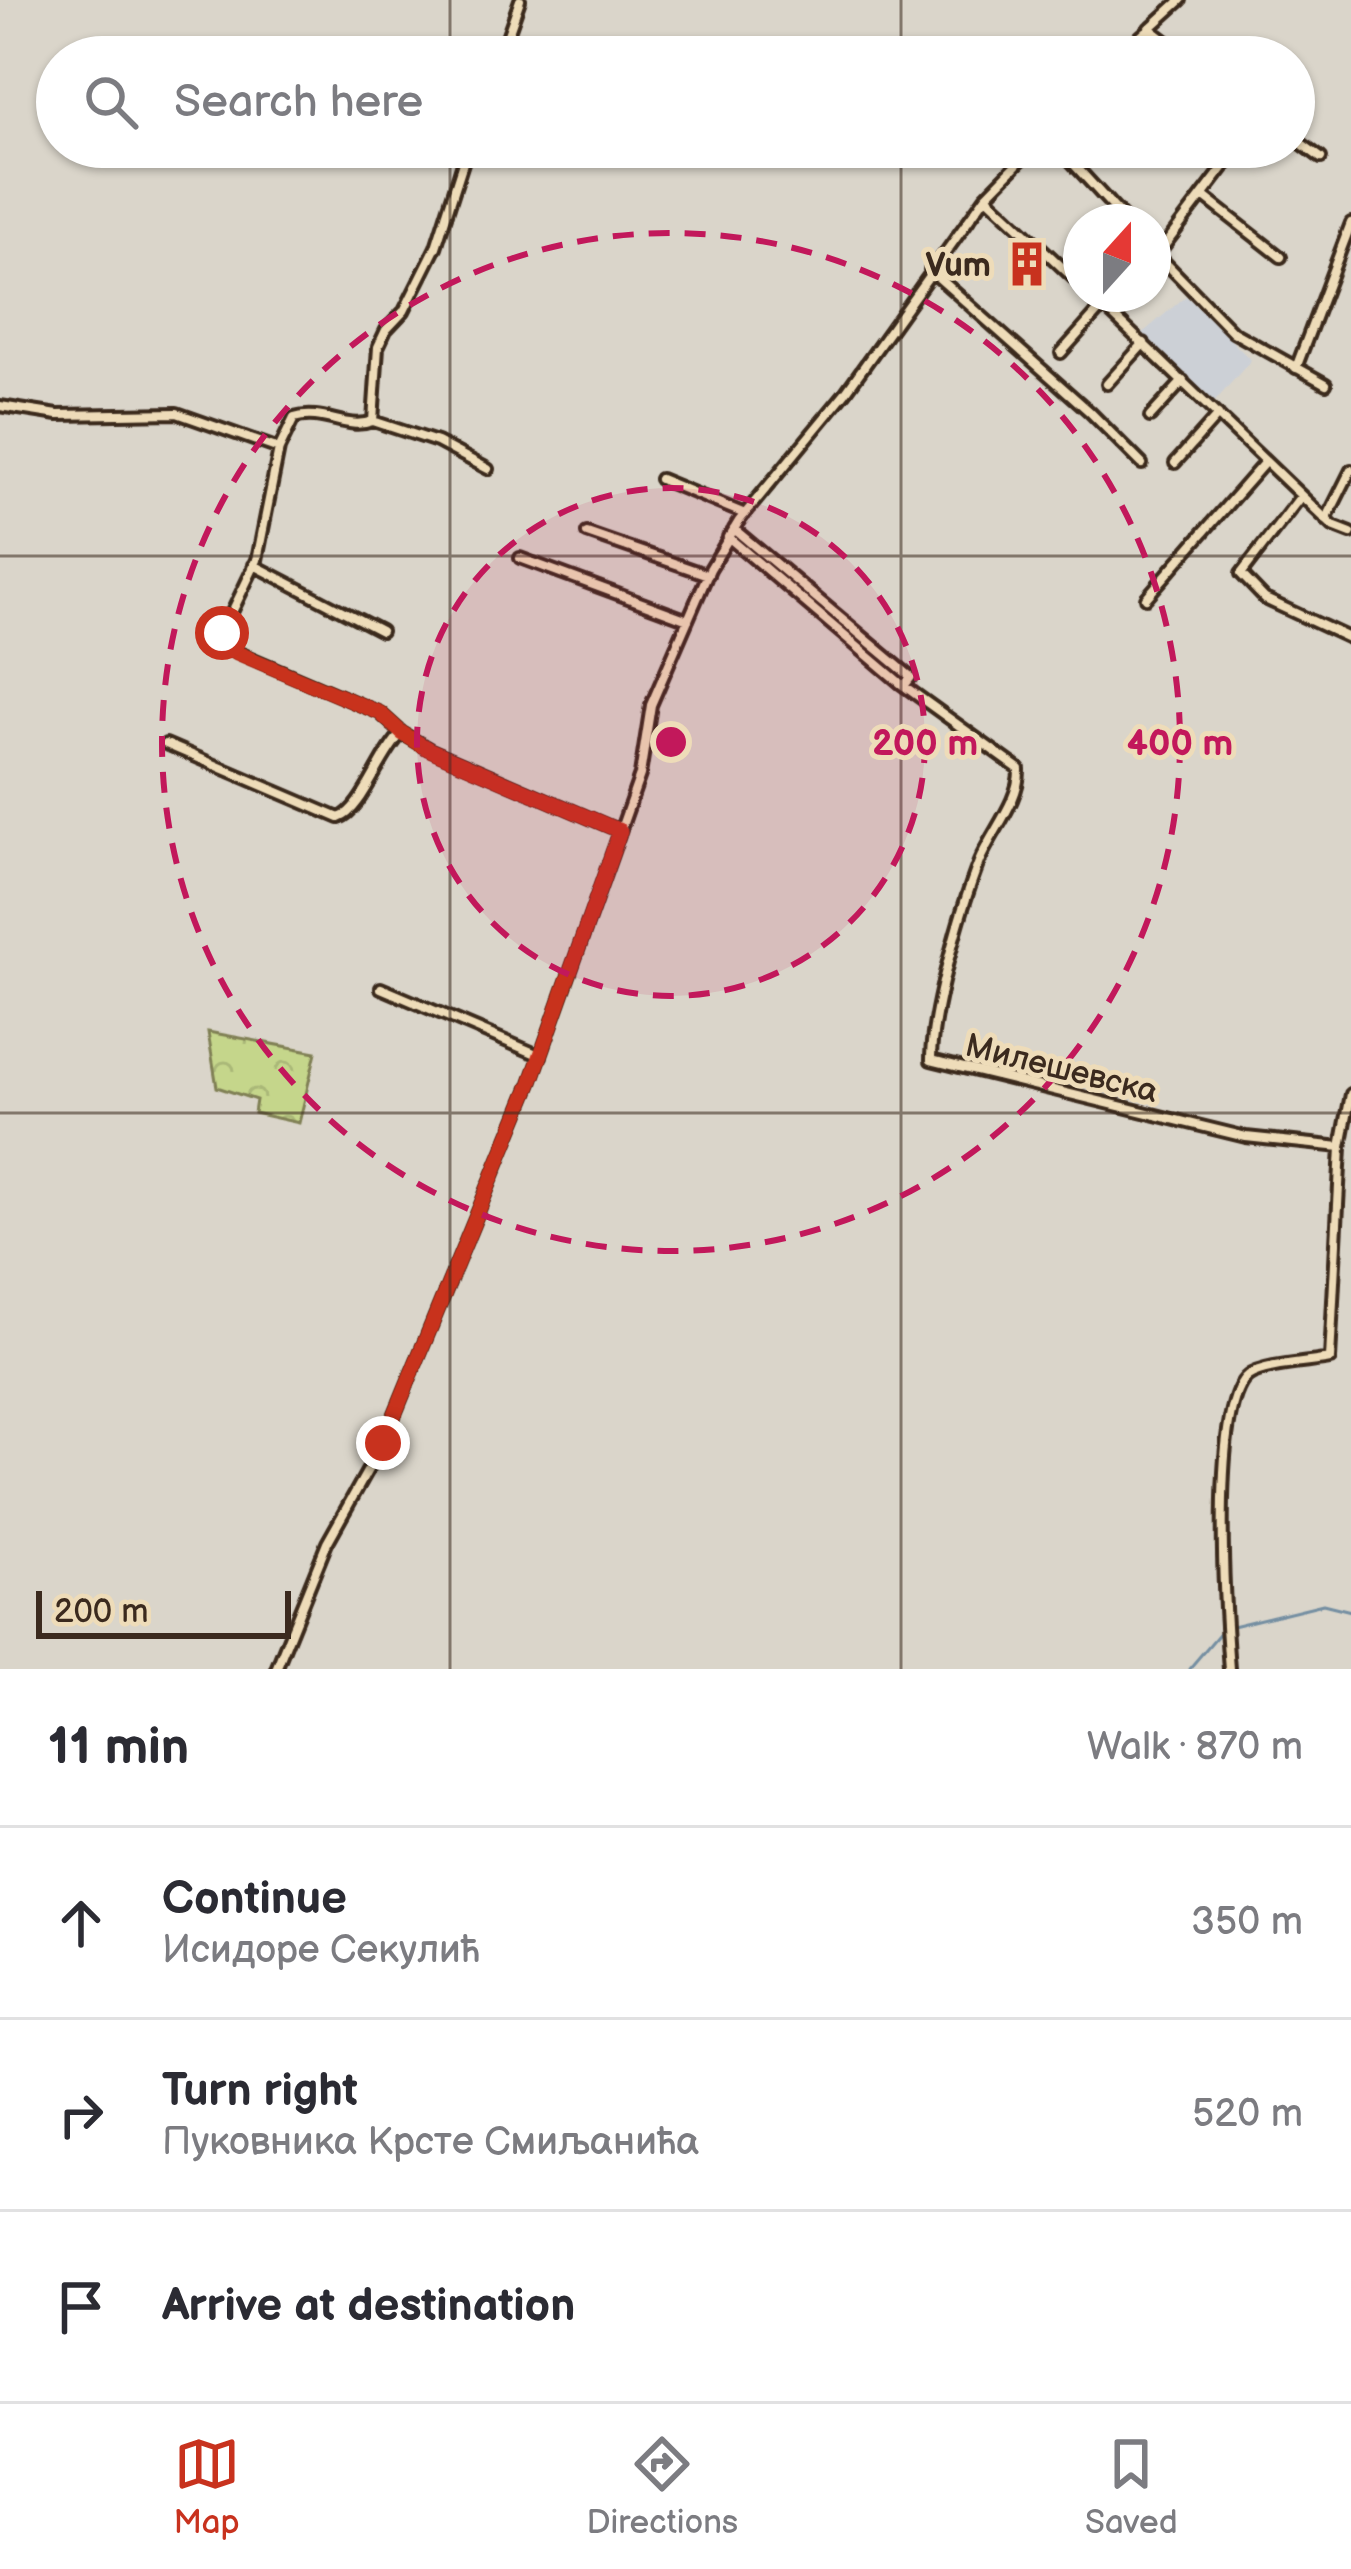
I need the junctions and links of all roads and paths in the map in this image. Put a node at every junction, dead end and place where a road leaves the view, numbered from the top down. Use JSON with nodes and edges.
{"nodes":[{"id":1,"x":520,"y":0,"type":"edge"},
{"id":2,"x":1181,"y":0,"type":"edge"},
{"id":3,"x":1149,"y":28,"type":"junction"},
{"id":4,"x":507,"y":36,"type":"edge"},
{"id":5,"x":1140,"y":36,"type":"edge"},
{"id":6,"x":1159,"y":36,"type":"edge"},
{"id":7,"x":1315,"y":154,"type":"edge"},
{"id":8,"x":1321,"y":158,"type":"dead end"},
{"id":9,"x":461,"y":168,"type":"edge"},
{"id":10,"x":1013,"y":168,"type":"edge"},
{"id":11,"x":1077,"y":168,"type":"edge"},
{"id":12,"x":1224,"y":168,"type":"edge"},
{"id":13,"x":986,"y":196,"type":"junction"},
{"id":14,"x":1203,"y":196,"type":"junction"},
{"id":15,"x":1110,"y":204,"type":"edge"},
{"id":16,"x":1351,"y":224,"type":"edge"},
{"id":17,"x":1171,"y":233,"type":"edge"},
{"id":18,"x":1282,"y":257,"type":"dead end"},
{"id":19,"x":1063,"y":268,"type":"edge"},
{"id":20,"x":1171,"y":268,"type":"edge"},
{"id":21,"x":930,"y":270,"type":"junction"},
{"id":22,"x":1097,"y":312,"type":"edge"},
{"id":23,"x":1111,"y":312,"type":"edge"},
{"id":24,"x":1144,"y":343,"type":"junction"},
{"id":25,"x":1061,"y":353,"type":"dead end"},
{"id":26,"x":1296,"y":368,"type":"junction"},
{"id":27,"x":1183,"y":381,"type":"junction"},
{"id":28,"x":1107,"y":384,"type":"dead end"},
{"id":29,"x":1326,"y":384,"type":"dead end"},
{"id":30,"x":0,"y":406,"type":"edge"},
{"id":31,"x":1218,"y":416,"type":"junction"},
{"id":32,"x":1150,"y":417,"type":"dead end"},
{"id":33,"x":373,"y":421,"type":"junction"},
{"id":34,"x":279,"y":449,"type":"junction"},
{"id":35,"x":1265,"y":462,"type":"junction"},
{"id":36,"x":1175,"y":463,"type":"dead end"},
{"id":37,"x":1142,"y":464,"type":"dead end"},
{"id":38,"x":488,"y":469,"type":"dead end"},
{"id":39,"x":1351,"y":470,"type":"edge"},
{"id":40,"x":660,"y":478,"type":"dead end"},
{"id":41,"x":1301,"y":496,"type":"junction"},
{"id":42,"x":745,"y":514,"type":"junction"},
{"id":43,"x":1326,"y":520,"type":"junction"},
{"id":44,"x":587,"y":532,"type":"dead end"},
{"id":45,"x":731,"y":533,"type":"junction"},
{"id":46,"x":1351,"y":533,"type":"edge"},
{"id":47,"x":520,"y":558,"type":"dead end"},
{"id":48,"x":254,"y":565,"type":"junction"},
{"id":49,"x":708,"y":575,"type":"junction"},
{"id":50,"x":1146,"y":598,"type":"dead end"},
{"id":51,"x":688,"y":620,"type":"junction"},
{"id":52,"x":381,"y":631,"type":"dead end"},
{"id":53,"x":1351,"y":639,"type":"edge"},
{"id":54,"x":402,"y":733,"type":"junction"},
{"id":55,"x":166,"y":744,"type":"dead end"},
{"id":56,"x":620,"y":831,"type":"junction"},
{"id":57,"x":381,"y":988,"type":"dead end"},
{"id":58,"x":541,"y":1057,"type":"junction"},
{"id":59,"x":1351,"y":1094,"type":"edge"},
{"id":60,"x":1345,"y":1142,"type":"edge"},
{"id":61,"x":276,"y":1669,"type":"edge"},
{"id":62,"x":1229,"y":1669,"type":"edge"}],
"edges":[{"from":1,"to":4,"type":"street"},
{"from":2,"to":3,"type":"street"},
{"from":3,"to":5,"type":"street"},
{"from":3,"to":6,"type":"street"},
{"from":7,"to":8,"type":"street"},
{"from":9,"to":33,"type":"street"},
{"from":10,"to":13,"type":"street"},
{"from":11,"to":15,"type":"street"},
{"from":12,"to":14,"type":"street"},
{"from":13,"to":19,"type":"street"},
{"from":13,"to":21,"type":"street"},
{"from":14,"to":17,"type":"street"},
{"from":14,"to":18,"type":"street"},
{"from":16,"to":26,"type":"street"},
{"from":20,"to":26,"type":"street"},
{"from":21,"to":37,"type":"street"},
{"from":21,"to":42,"type":"street"},
{"from":22,"to":25,"type":"street"},
{"from":23,"to":24,"type":"street"},
{"from":24,"to":27,"type":"street"},
{"from":24,"to":28,"type":"street"},
{"from":26,"to":29,"type":"street"},
{"from":27,"to":31,"type":"street"},
{"from":27,"to":32,"type":"street"},
{"from":30,"to":34,"type":"street"},
{"from":31,"to":35,"type":"street"},
{"from":31,"to":36,"type":"street"},
{"from":33,"to":34,"type":"street"},
{"from":33,"to":38,"type":"street"},
{"from":34,"to":48,"type":"street"},
{"from":35,"to":41,"type":"street"},
{"from":35,"to":50,"type":"street"},
{"from":39,"to":43,"type":"street"},
{"from":40,"to":42,"type":"street"},
{"from":41,"to":43,"type":"street"},
{"from":41,"to":53,"type":"street"},
{"from":42,"to":45,"type":"street"},
{"from":43,"to":46,"type":"street"},
{"from":44,"to":49,"type":"street"},
{"from":45,"to":49,"type":"street"},
{"from":45,"to":60,"type":"street","name":"Милешевска"},
{"from":47,"to":51,"type":"street"},
{"from":48,"to":52,"type":"street"},
{"from":48,"to":54,"type":"street"},
{"from":49,"to":51,"type":"street"},
{"from":51,"to":56,"type":"street"},
{"from":54,"to":55,"type":"street"},
{"from":54,"to":56,"type":"street"},
{"from":56,"to":58,"type":"street"},
{"from":57,"to":58,"type":"street"},
{"from":58,"to":61,"type":"street"},
{"from":59,"to":60,"type":"street"},
{"from":60,"to":62,"type":"street"}]}
